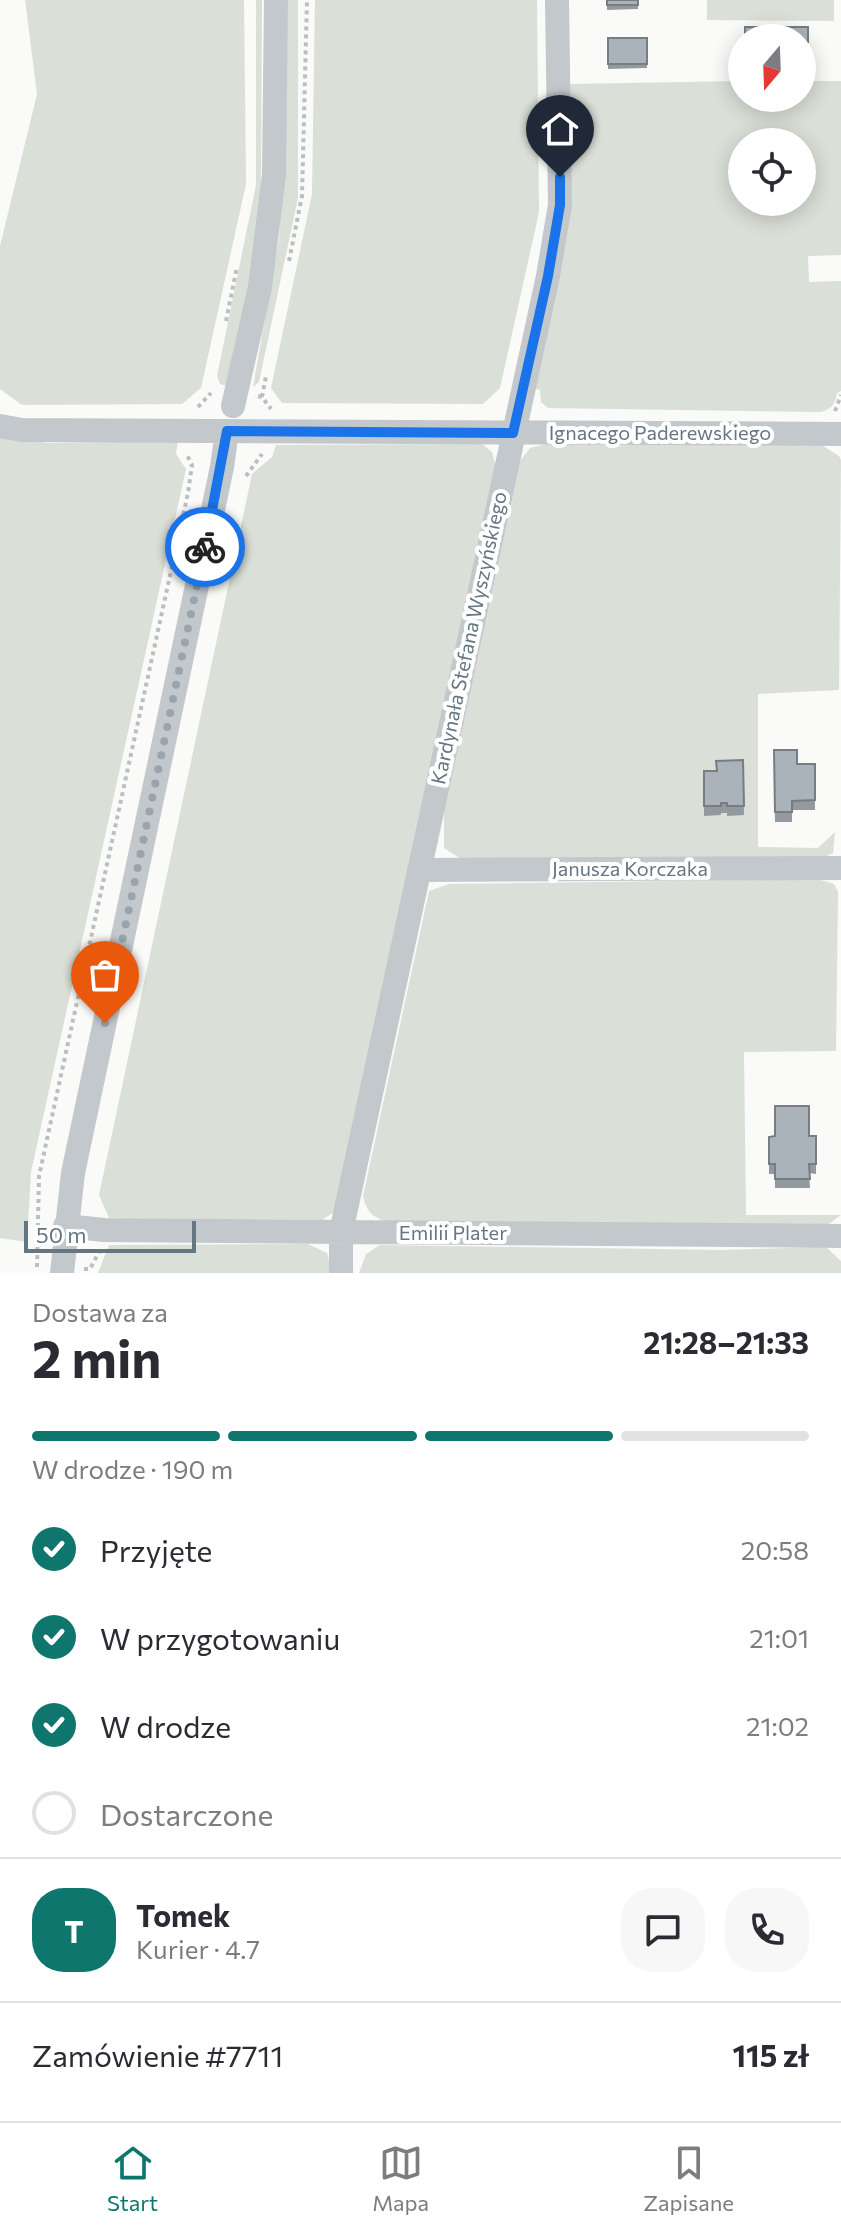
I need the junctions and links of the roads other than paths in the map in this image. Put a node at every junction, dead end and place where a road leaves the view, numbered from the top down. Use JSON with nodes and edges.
{"nodes":[{"id":1,"x":276,"y":0,"type":"edge"},
{"id":2,"x":557,"y":0,"type":"edge"},
{"id":3,"x":233,"y":406,"type":"dead end"},
{"id":4,"x":0,"y":426,"type":"edge"},
{"id":5,"x":227,"y":431,"type":"junction"},
{"id":6,"x":513,"y":433,"type":"junction"},
{"id":7,"x":841,"y":434,"type":"edge"},
{"id":8,"x":841,"y":868,"type":"edge"},
{"id":9,"x":419,"y":870,"type":"junction"},
{"id":10,"x":65,"y":1226,"type":"junction"},
{"id":11,"x":341,"y":1232,"type":"junction"},
{"id":12,"x":841,"y":1236,"type":"edge"},
{"id":13,"x":62,"y":1273,"type":"edge"},
{"id":14,"x":341,"y":1273,"type":"edge"}],
"edges":[{"from":1,"to":3,"type":"street"},
{"from":2,"to":6,"type":"street","name":"Kardynała Stefana Wyszyńskiego"},
{"from":4,"to":5,"type":"street","name":"Ignacego Paderewskiego"},
{"from":5,"to":6,"type":"street","name":"Ignacego Paderewskiego"},
{"from":5,"to":10,"type":"street"},
{"from":6,"to":7,"type":"street","name":"Ignacego Paderewskiego"},
{"from":6,"to":9,"type":"street","name":"Kardynała Stefana Wyszyńskiego"},
{"from":8,"to":9,"type":"street","name":"Janusza Korczaka"},
{"from":9,"to":11,"type":"street","name":"Kardynała Stefana Wyszyńskiego"},
{"from":10,"to":11,"type":"street","name":"Emilii Plater"},
{"from":10,"to":13,"type":"street"},
{"from":11,"to":12,"type":"street","name":"Emilii Plater"},
{"from":11,"to":14,"type":"street","name":"Kardynała Stefana Wyszyńskiego"}]}
